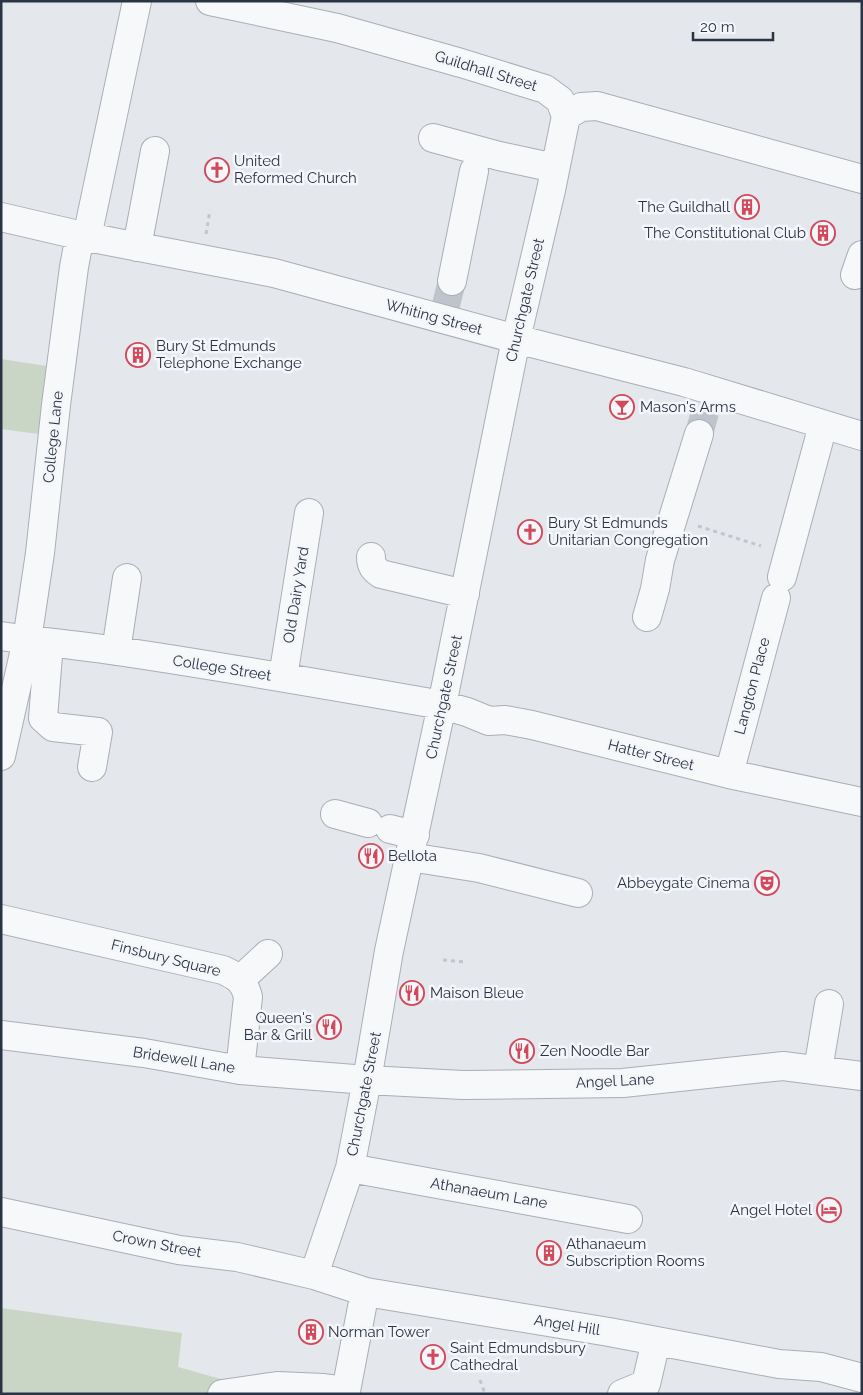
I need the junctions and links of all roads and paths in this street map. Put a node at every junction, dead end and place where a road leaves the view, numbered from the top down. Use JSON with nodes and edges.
{"nodes":[{"id":1,"x":137,"y":1,"type":"edge"},
{"id":2,"x":210,"y":1,"type":"edge"},
{"id":3,"x":566,"y":116,"type":"junction"},
{"id":4,"x":433,"y":138,"type":"dead end"},
{"id":5,"x":155,"y":151,"type":"dead end"},
{"id":6,"x":555,"y":168,"type":"junction"},
{"id":7,"x":474,"y":171,"type":"dead end"},
{"id":8,"x":862,"y":179,"type":"edge"},
{"id":9,"x":1,"y":216,"type":"edge"},
{"id":10,"x":83,"y":236,"type":"junction"},
{"id":11,"x":137,"y":246,"type":"junction"},
{"id":12,"x":447,"y":302,"type":"junction"},
{"id":13,"x":516,"y":339,"type":"junction"},
{"id":14,"x":705,"y":412,"type":"junction"},
{"id":15,"x":823,"y":425,"type":"junction"},
{"id":16,"x":862,"y":436,"type":"edge"},
{"id":17,"x":310,"y":513,"type":"dead end"},
{"id":18,"x":673,"y":517,"type":"junction"},
{"id":19,"x":371,"y":557,"type":"dead end"},
{"id":20,"x":782,"y":577,"type":"junction"},
{"id":21,"x":127,"y":578,"type":"dead end"},
{"id":22,"x":464,"y":594,"type":"junction"},
{"id":23,"x":647,"y":617,"type":"dead end"},
{"id":24,"x":26,"y":640,"type":"edge"},
{"id":25,"x":116,"y":651,"type":"junction"},
{"id":26,"x":283,"y":677,"type":"junction"},
{"id":27,"x":442,"y":706,"type":"junction"},
{"id":28,"x":1,"y":756,"type":"edge"},
{"id":29,"x":92,"y":767,"type":"dead end"},
{"id":30,"x":728,"y":774,"type":"junction"},
{"id":31,"x":862,"y":802,"type":"edge"},
{"id":32,"x":335,"y":814,"type":"dead end"},
{"id":33,"x":396,"y":836,"type":"junction"},
{"id":34,"x":578,"y":893,"type":"dead end"},
{"id":35,"x":1,"y":919,"type":"edge"},
{"id":36,"x":268,"y":954,"type":"dead end"},
{"id":37,"x":444,"y":960,"type":"dead end"},
{"id":38,"x":466,"y":962,"type":"dead end"},
{"id":39,"x":240,"y":980,"type":"junction"},
{"id":40,"x":829,"y":1004,"type":"dead end"},
{"id":41,"x":1,"y":1035,"type":"edge"},
{"id":42,"x":240,"y":1070,"type":"junction"},
{"id":43,"x":818,"y":1070,"type":"junction"},
{"id":44,"x":862,"y":1076,"type":"edge"},
{"id":45,"x":367,"y":1080,"type":"junction"},
{"id":46,"x":350,"y":1168,"type":"junction"},
{"id":47,"x":1,"y":1212,"type":"edge"},
{"id":48,"x":628,"y":1219,"type":"dead end"},
{"id":49,"x":314,"y":1274,"type":"junction"},
{"id":50,"x":362,"y":1307,"type":"dead end"},
{"id":51,"x":656,"y":1341,"type":"junction"},
{"id":52,"x":862,"y":1361,"type":"edge"},
{"id":53,"x":822,"y":1367,"type":"junction"},
{"id":54,"x":862,"y":1378,"type":"edge"},
{"id":55,"x":480,"y":1380,"type":"dead end"},
{"id":56,"x":256,"y":1391,"type":"edge"},
{"id":57,"x":346,"y":1392,"type":"edge"},
{"id":58,"x":222,"y":1394,"type":"edge"},
{"id":59,"x":485,"y":1394,"type":"edge"},
{"id":60,"x":622,"y":1394,"type":"edge"}],
"edges":[{"from":1,"to":10,"type":"street","name":"College Lane"},
{"from":2,"to":3,"type":"street","name":"Guildhall Street"},
{"from":3,"to":6,"type":"street","name":"Churchgate Street"},
{"from":3,"to":8,"type":"street"},
{"from":4,"to":6,"type":"street"},
{"from":5,"to":11,"type":"street"},
{"from":6,"to":13,"type":"street","name":"Churchgate Street"},
{"from":7,"to":12,"type":"street"},
{"from":9,"to":10,"type":"street","name":"Whiting Street"},
{"from":10,"to":11,"type":"street","name":"Whiting Street"},
{"from":10,"to":24,"type":"street","name":"College Lane"},
{"from":11,"to":12,"type":"street","name":"Whiting Street"},
{"from":12,"to":13,"type":"street","name":"Whiting Street"},
{"from":13,"to":14,"type":"street","name":"Whiting Street"},
{"from":13,"to":22,"type":"street","name":"Churchgate Street"},
{"from":14,"to":15,"type":"street","name":"Whiting Street"},
{"from":14,"to":18,"type":"street"},
{"from":15,"to":16,"type":"street","name":"Whiting Street"},
{"from":15,"to":20,"type":"street","name":"Langton Place"},
{"from":17,"to":26,"type":"street","name":"Old Dairy Yard"},
{"from":18,"to":20,"type":"path"},
{"from":18,"to":23,"type":"street"},
{"from":19,"to":22,"type":"street"},
{"from":20,"to":30,"type":"street","name":"Langton Place"},
{"from":21,"to":25,"type":"street"},
{"from":22,"to":27,"type":"street","name":"Churchgate Street"},
{"from":24,"to":25,"type":"street","name":"College Street"},
{"from":24,"to":28,"type":"street"},
{"from":24,"to":29,"type":"street"},
{"from":25,"to":26,"type":"street","name":"College Street"},
{"from":26,"to":27,"type":"street","name":"College Street"},
{"from":27,"to":30,"type":"street","name":"Hatter Street"},
{"from":27,"to":33,"type":"street","name":"Churchgate Street"},
{"from":30,"to":31,"type":"street","name":"Hatter Street"},
{"from":32,"to":33,"type":"street"},
{"from":33,"to":34,"type":"street"},
{"from":33,"to":45,"type":"street","name":"Churchgate Street"},
{"from":35,"to":39,"type":"street","name":"Finsbury Square"},
{"from":36,"to":39,"type":"street"},
{"from":37,"to":38,"type":"path"},
{"from":39,"to":42,"type":"street","name":"Finsbury Square"},
{"from":40,"to":43,"type":"street"},
{"from":41,"to":42,"type":"street","name":"Bridewell Lane"},
{"from":42,"to":45,"type":"street","name":"Bridewell Lane"},
{"from":43,"to":44,"type":"street","name":"Angel Lane"},
{"from":43,"to":45,"type":"street","name":"Angel Lane"},
{"from":45,"to":46,"type":"street","name":"Churchgate Street"},
{"from":46,"to":48,"type":"street","name":"Athanaeum Lane"},
{"from":46,"to":49,"type":"street","name":"Churchgate Street"},
{"from":47,"to":49,"type":"street","name":"Crown Street"},
{"from":49,"to":51,"type":"street","name":"Angel Hill"},
{"from":50,"to":57,"type":"street"},
{"from":51,"to":53,"type":"street","name":"Angel Hill"},
{"from":51,"to":60,"type":"street"},
{"from":52,"to":53,"type":"street","name":"Angel Hill"},
{"from":53,"to":54,"type":"street","name":"Angel Hill"},
{"from":55,"to":59,"type":"path"},
{"from":56,"to":57,"type":"street"},
{"from":56,"to":58,"type":"street"}]}
